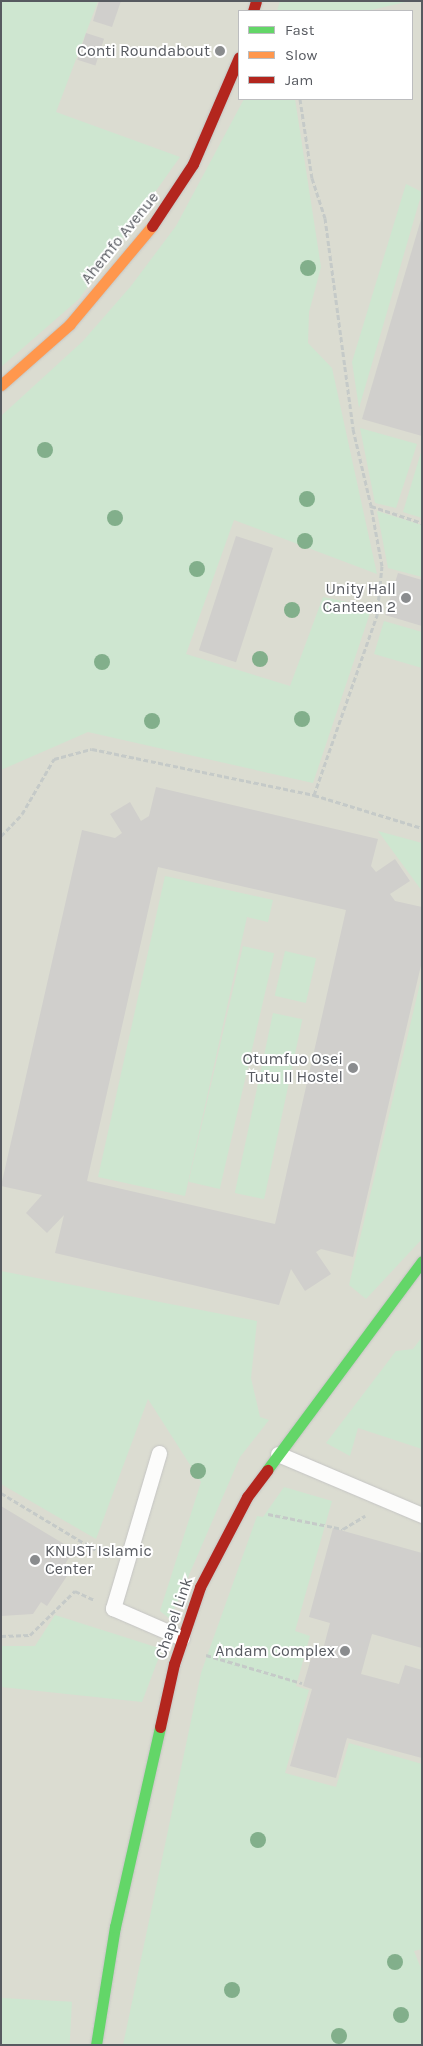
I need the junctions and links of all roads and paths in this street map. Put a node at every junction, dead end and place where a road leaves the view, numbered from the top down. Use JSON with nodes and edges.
{"nodes":[{"id":1,"x":238,"y":60,"type":"edge"},
{"id":2,"x":300,"y":100,"type":"edge"},
{"id":3,"x":1,"y":385,"type":"edge"},
{"id":4,"x":371,"y":506,"type":"junction"},
{"id":5,"x":422,"y":523,"type":"edge"},
{"id":6,"x":314,"y":795,"type":"junction"},
{"id":7,"x":422,"y":828,"type":"edge"},
{"id":8,"x":1,"y":836,"type":"edge"},
{"id":9,"x":422,"y":1261,"type":"edge"},
{"id":10,"x":159,"y":1453,"type":"dead end"},
{"id":11,"x":278,"y":1454,"type":"junction"},
{"id":12,"x":1,"y":1493,"type":"edge"},
{"id":13,"x":391,"y":1500,"type":"junction"},
{"id":14,"x":262,"y":1513,"type":"dead end"},
{"id":15,"x":422,"y":1515,"type":"edge"},
{"id":16,"x":124,"y":1568,"type":"junction"},
{"id":17,"x":113,"y":1608,"type":"junction"},
{"id":18,"x":1,"y":1636,"type":"edge"},
{"id":19,"x":181,"y":1643,"type":"junction"},
{"id":20,"x":302,"y":1684,"type":"dead end"},
{"id":21,"x":96,"y":2045,"type":"edge"}],
"edges":[{"from":1,"to":3,"type":"street","name":"Ahemfo Avenue"},
{"from":2,"to":4,"type":"path"},
{"from":4,"to":5,"type":"path"},
{"from":4,"to":6,"type":"path"},
{"from":6,"to":7,"type":"path"},
{"from":6,"to":8,"type":"path"},
{"from":9,"to":11,"type":"street","name":"Chapel Link"},
{"from":10,"to":16,"type":"lane"},
{"from":11,"to":13,"type":"lane"},
{"from":11,"to":19,"type":"street","name":"Chapel Link"},
{"from":12,"to":16,"type":"path"},
{"from":13,"to":14,"type":"path"},
{"from":13,"to":15,"type":"lane"},
{"from":16,"to":17,"type":"lane"},
{"from":17,"to":18,"type":"path"},
{"from":17,"to":19,"type":"lane"},
{"from":19,"to":20,"type":"path"},
{"from":19,"to":21,"type":"street","name":"Chapel Link"}]}
